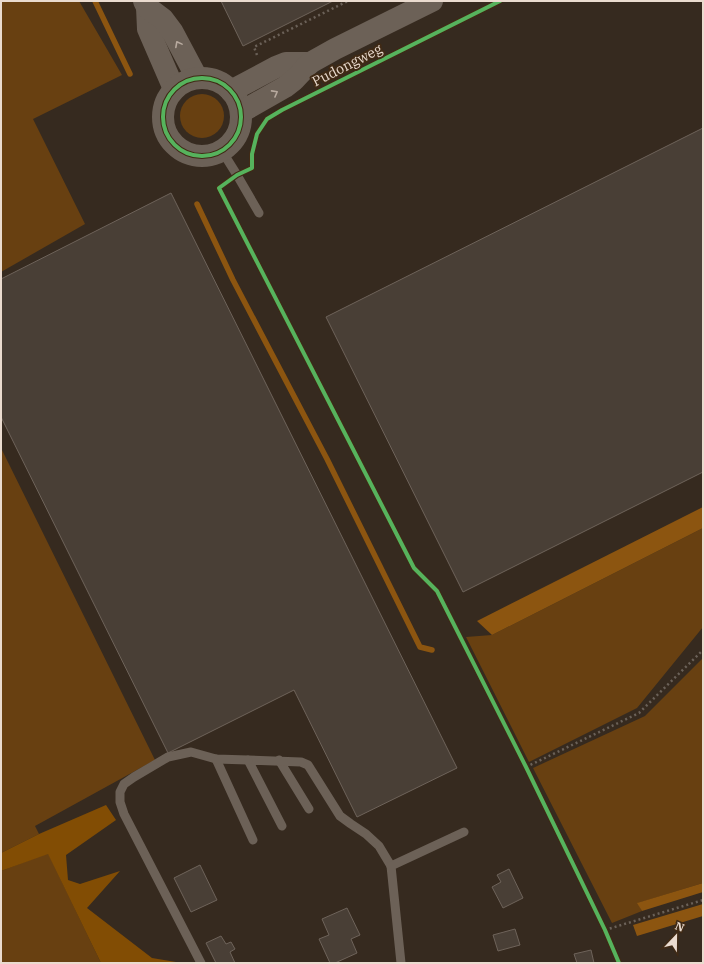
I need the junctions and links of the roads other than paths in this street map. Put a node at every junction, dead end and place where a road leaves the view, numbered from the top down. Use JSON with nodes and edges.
{"nodes":[{"id":1,"x":432,"y":1,"type":"edge"},
{"id":2,"x":146,"y":4,"type":"edge"},
{"id":3,"x":310,"y":63,"type":"junction"},
{"id":4,"x":197,"y":78,"type":"junction"},
{"id":5,"x":174,"y":89,"type":"junction"},
{"id":6,"x":231,"y":91,"type":"junction"},
{"id":7,"x":241,"y":112,"type":"junction"},
{"id":8,"x":222,"y":151,"type":"junction"},
{"id":9,"x":259,"y":213,"type":"dead end"},
{"id":10,"x":216,"y":759,"type":"junction"},
{"id":11,"x":248,"y":760,"type":"junction"},
{"id":12,"x":279,"y":760,"type":"junction"},
{"id":13,"x":309,"y":810,"type":"dead end"},
{"id":14,"x":282,"y":826,"type":"dead end"},
{"id":15,"x":464,"y":832,"type":"dead end"},
{"id":16,"x":253,"y":840,"type":"dead end"},
{"id":17,"x":391,"y":866,"type":"junction"},
{"id":18,"x":201,"y":963,"type":"edge"},
{"id":19,"x":401,"y":963,"type":"edge"}],
"edges":[{"from":1,"to":3,"type":"street","name":"Pudongweg"},
{"from":4,"to":2,"type":"street","one_way":true},
{"from":2,"to":5,"type":"street"},
{"from":3,"to":6,"type":"street","name":"Pudongweg"},
{"from":7,"to":3,"type":"street","name":"Pudongweg","one_way":true},
{"from":4,"to":5,"type":"street"},
{"from":4,"to":6,"type":"street"},
{"from":5,"to":8,"type":"street"},
{"from":6,"to":7,"type":"street"},
{"from":7,"to":8,"type":"street"},
{"from":8,"to":9,"type":"lane"},
{"from":10,"to":11,"type":"lane"},
{"from":10,"to":16,"type":"lane"},
{"from":10,"to":18,"type":"lane"},
{"from":11,"to":12,"type":"lane"},
{"from":11,"to":14,"type":"lane"},
{"from":12,"to":13,"type":"lane"},
{"from":12,"to":17,"type":"lane"},
{"from":15,"to":17,"type":"lane"},
{"from":17,"to":19,"type":"lane"}]}
